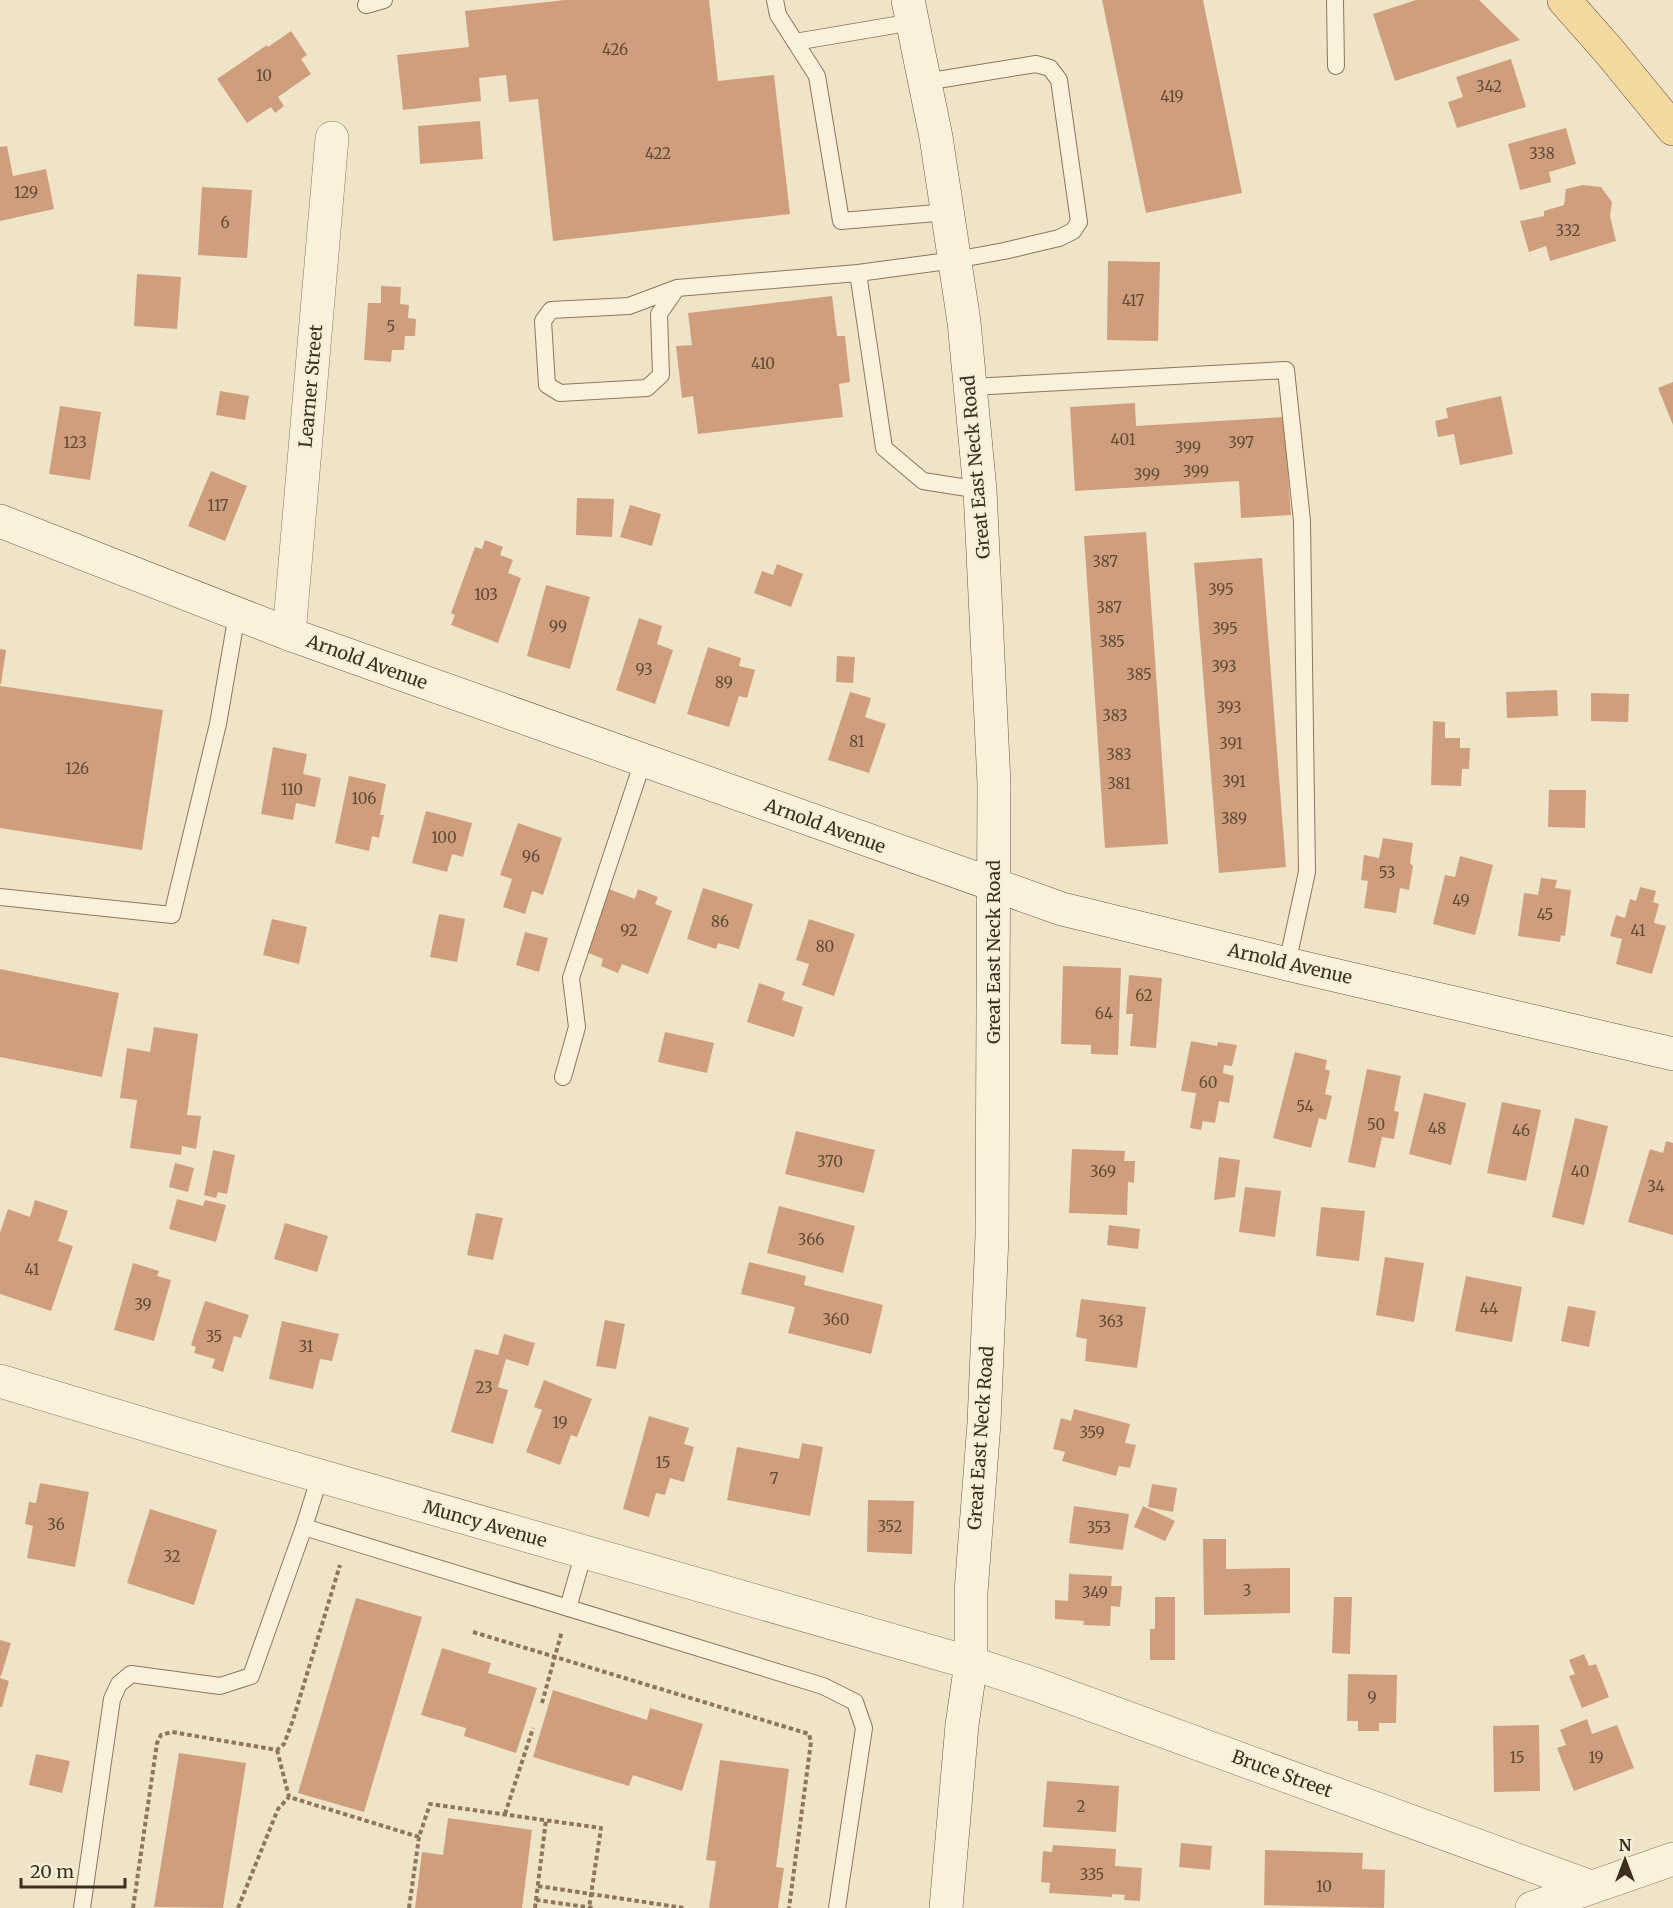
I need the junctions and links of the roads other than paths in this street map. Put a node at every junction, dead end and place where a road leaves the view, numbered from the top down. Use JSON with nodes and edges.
{"nodes":[{"id":1,"x":384,"y":0,"type":"edge"},
{"id":2,"x":775,"y":0,"type":"edge"},
{"id":3,"x":1335,"y":0,"type":"edge"},
{"id":4,"x":1564,"y":0,"type":"edge"},
{"id":5,"x":366,"y":5,"type":"dead end"},
{"id":6,"x":910,"y":11,"type":"edge"},
{"id":7,"x":795,"y":42,"type":"junction"},
{"id":8,"x":1336,"y":66,"type":"dead end"},
{"id":9,"x":925,"y":82,"type":"junction"},
{"id":10,"x":1673,"y":129,"type":"edge"},
{"id":11,"x":332,"y":138,"type":"dead end"},
{"id":12,"x":948,"y":212,"type":"junction"},
{"id":13,"x":955,"y":260,"type":"junction"},
{"id":14,"x":858,"y":273,"type":"junction"},
{"id":15,"x":677,"y":288,"type":"junction"},
{"id":16,"x":970,"y":387,"type":"junction"},
{"id":17,"x":980,"y":490,"type":"junction"},
{"id":18,"x":0,"y":521,"type":"edge"},
{"id":19,"x":237,"y":614,"type":"junction"},
{"id":20,"x":289,"y":634,"type":"junction"},
{"id":21,"x":643,"y":761,"type":"junction"},
{"id":22,"x":994,"y":886,"type":"junction"},
{"id":23,"x":0,"y":897,"type":"edge"},
{"id":24,"x":1287,"y":964,"type":"junction"},
{"id":25,"x":1673,"y":1054,"type":"edge"},
{"id":26,"x":563,"y":1077,"type":"dead end"},
{"id":27,"x":0,"y":1381,"type":"edge"},
{"id":28,"x":320,"y":1476,"type":"junction"},
{"id":29,"x":304,"y":1527,"type":"junction"},
{"id":30,"x":584,"y":1552,"type":"junction"},
{"id":31,"x":568,"y":1608,"type":"junction"},
{"id":32,"x":971,"y":1663,"type":"junction"},
{"id":33,"x":1673,"y":1859,"type":"edge"},
{"id":34,"x":1591,"y":1887,"type":"junction"},
{"id":35,"x":82,"y":1908,"type":"edge"},
{"id":36,"x":837,"y":1908,"type":"edge"},
{"id":37,"x":946,"y":1908,"type":"edge"},
{"id":38,"x":1532,"y":1908,"type":"edge"}],
"edges":[{"from":1,"to":5,"type":"lane"},
{"from":2,"to":7,"type":"lane"},
{"from":3,"to":8,"type":"lane"},
{"from":4,"to":10,"type":"main road"},
{"from":6,"to":7,"type":"lane"},
{"from":6,"to":9,"type":"street","name":"Great East Neck Road"},
{"from":7,"to":12,"type":"lane"},
{"from":9,"to":12,"type":"street","name":"Great East Neck Road"},
{"from":9,"to":13,"type":"lane"},
{"from":11,"to":20,"type":"street","name":"Learner Street"},
{"from":12,"to":13,"type":"street","name":"Great East Neck Road"},
{"from":13,"to":14,"type":"lane"},
{"from":13,"to":16,"type":"street","name":"Great East Neck Road"},
{"from":14,"to":15,"type":"lane"},
{"from":14,"to":17,"type":"lane"},
{"from":15,"to":15,"type":"lane"},
{"from":16,"to":17,"type":"street","name":"Great East Neck Road"},
{"from":16,"to":24,"type":"lane"},
{"from":17,"to":22,"type":"street","name":"Great East Neck Road"},
{"from":18,"to":19,"type":"street","name":"Arnold Avenue"},
{"from":19,"to":20,"type":"street","name":"Arnold Avenue"},
{"from":19,"to":23,"type":"lane"},
{"from":20,"to":21,"type":"street","name":"Arnold Avenue"},
{"from":21,"to":22,"type":"street","name":"Arnold Avenue"},
{"from":21,"to":26,"type":"lane"},
{"from":22,"to":24,"type":"street","name":"Arnold Avenue"},
{"from":22,"to":32,"type":"street","name":"Great East Neck Road"},
{"from":24,"to":25,"type":"street","name":"Arnold Avenue"},
{"from":27,"to":28,"type":"street","name":"Muncy Avenue"},
{"from":28,"to":29,"type":"lane"},
{"from":28,"to":30,"type":"street","name":"Muncy Avenue"},
{"from":29,"to":31,"type":"lane"},
{"from":29,"to":35,"type":"lane"},
{"from":30,"to":31,"type":"lane"},
{"from":30,"to":32,"type":"street","name":"Muncy Avenue"},
{"from":31,"to":36,"type":"lane"},
{"from":32,"to":34,"type":"street","name":"Bruce Street"},
{"from":32,"to":37,"type":"street","name":"Great East Neck Road"},
{"from":33,"to":34,"type":"street"},
{"from":34,"to":38,"type":"street"}]}
